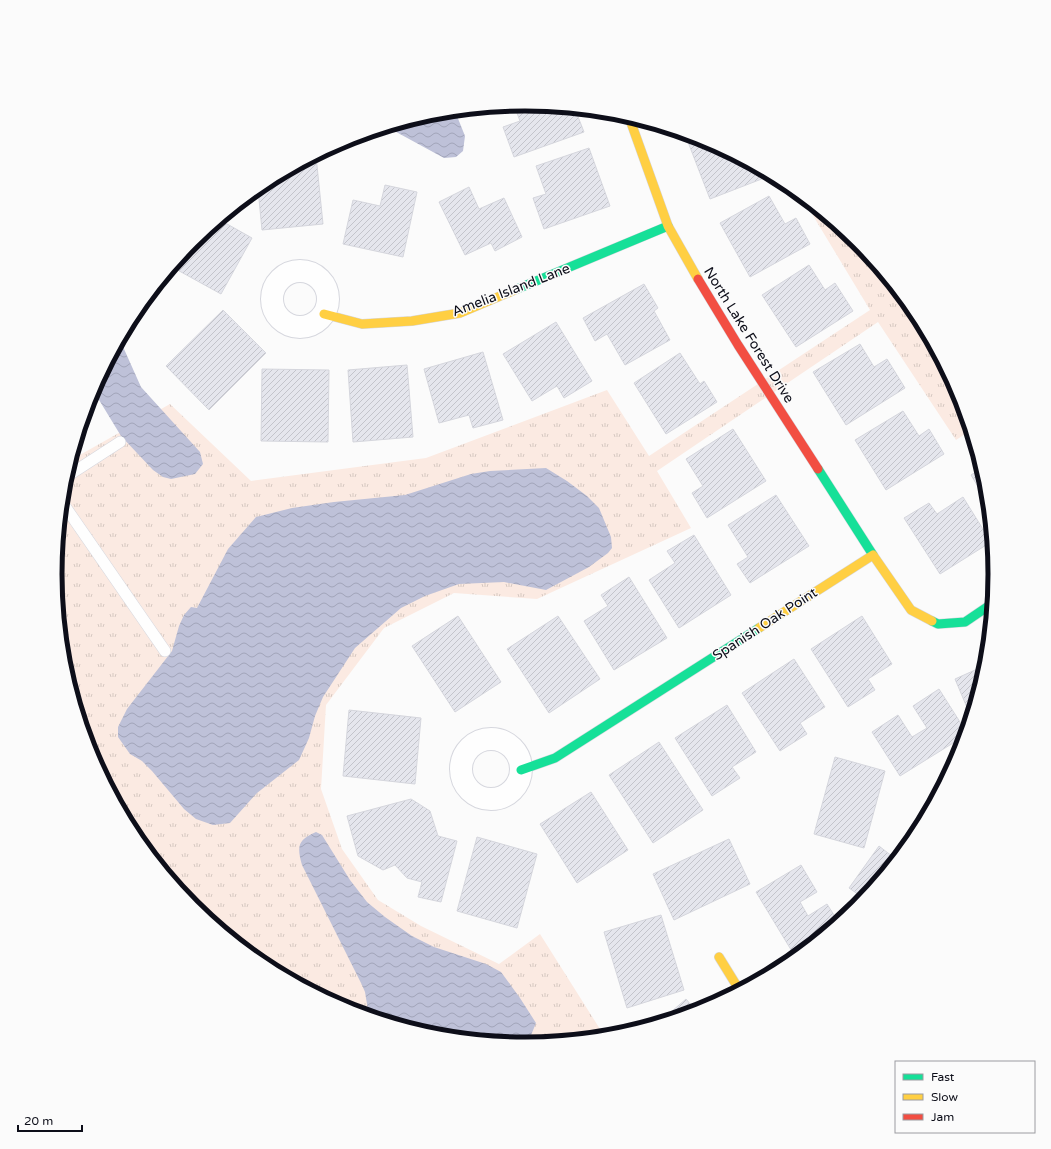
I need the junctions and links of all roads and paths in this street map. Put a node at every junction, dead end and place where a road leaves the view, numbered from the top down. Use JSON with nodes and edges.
{"nodes":[{"id":1,"x":631,"y":124,"type":"edge"},
{"id":2,"x":668,"y":226,"type":"junction"},
{"id":3,"x":324,"y":314,"type":"dead end"},
{"id":4,"x":120,"y":442,"type":"dead end"},
{"id":5,"x":74,"y":472,"type":"edge"},
{"id":6,"x":67,"y":509,"type":"edge"},
{"id":7,"x":873,"y":555,"type":"junction"},
{"id":8,"x":988,"y":606,"type":"edge"},
{"id":9,"x":165,"y":651,"type":"dead end"},
{"id":10,"x":521,"y":770,"type":"dead end"},
{"id":11,"x":719,"y":957,"type":"dead end"},
{"id":12,"x":738,"y":986,"type":"edge"}],
"edges":[{"from":1,"to":2,"type":"street","name":"North Lake Forest Drive"},
{"from":2,"to":3,"type":"street","name":"Amelia Island Lane"},
{"from":2,"to":7,"type":"street","name":"North Lake Forest Drive"},
{"from":4,"to":5,"type":"lane"},
{"from":6,"to":9,"type":"lane"},
{"from":7,"to":8,"type":"street"},
{"from":7,"to":10,"type":"street","name":"Spanish Oak Point"},
{"from":11,"to":12,"type":"street"}]}
